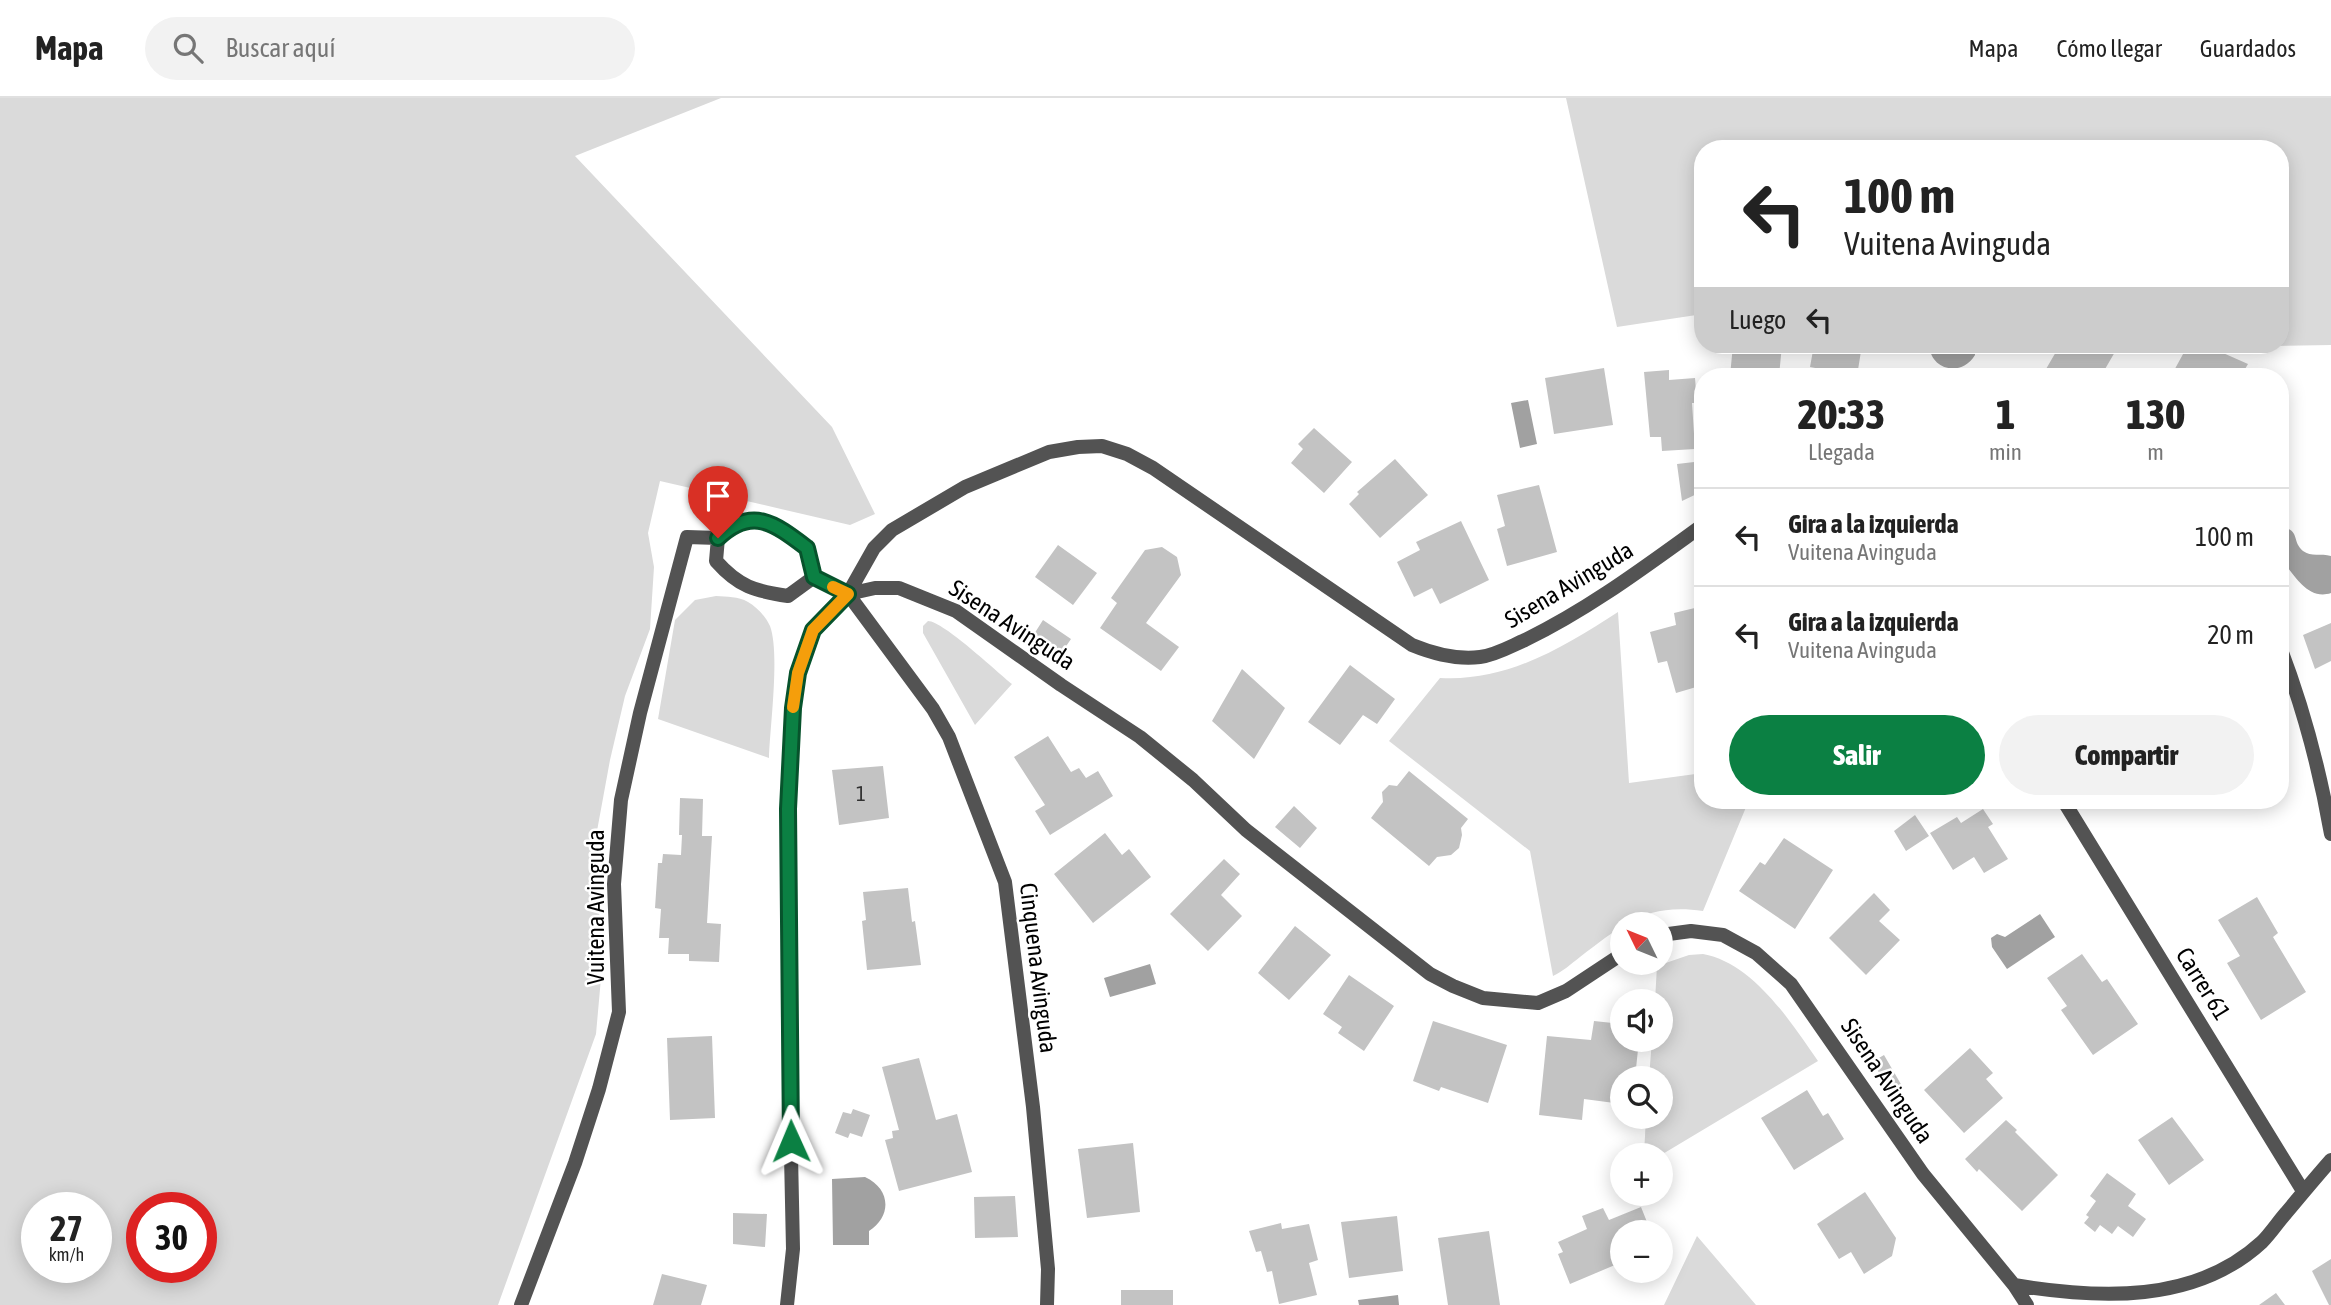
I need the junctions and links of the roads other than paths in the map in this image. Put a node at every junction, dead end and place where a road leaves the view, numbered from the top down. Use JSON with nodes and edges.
{"nodes":[{"id":1,"x":1694,"y":531,"type":"edge"},
{"id":2,"x":718,"y":538,"type":"junction"},
{"id":3,"x":814,"y":577,"type":"junction"},
{"id":4,"x":848,"y":594,"type":"junction"},
{"id":5,"x":2289,"y":673,"type":"edge"},
{"id":6,"x":2069,"y":809,"type":"edge"},
{"id":7,"x":2331,"y":834,"type":"edge"},
{"id":8,"x":1673,"y":933,"type":"edge"},
{"id":9,"x":1610,"y":962,"type":"edge"},
{"id":10,"x":2331,"y":1160,"type":"edge"},
{"id":11,"x":2303,"y":1191,"type":"junction"},
{"id":12,"x":2014,"y":1285,"type":"junction"},
{"id":13,"x":521,"y":1305,"type":"edge"},
{"id":14,"x":787,"y":1305,"type":"edge"},
{"id":15,"x":1047,"y":1305,"type":"edge"},
{"id":16,"x":2027,"y":1305,"type":"edge"}],
"edges":[{"from":1,"to":4,"type":"street","name":"Sisena Avinguda"},
{"from":2,"to":3,"type":"street","name":"Vuitena Avinguda"},
{"from":2,"to":3,"type":"street"},
{"from":2,"to":13,"type":"street","name":"Vuitena Avinguda"},
{"from":3,"to":4,"type":"street"},
{"from":4,"to":9,"type":"street","name":"Sisena Avinguda"},
{"from":4,"to":14,"type":"street"},
{"from":4,"to":15,"type":"street","name":"Cinquena Avinguda"},
{"from":5,"to":7,"type":"street"},
{"from":6,"to":11,"type":"street","name":"Carrer 61"},
{"from":8,"to":12,"type":"street","name":"Sisena Avinguda"},
{"from":10,"to":11,"type":"street"},
{"from":11,"to":12,"type":"street"},
{"from":12,"to":16,"type":"street","name":"Sisena Avinguda"}]}
